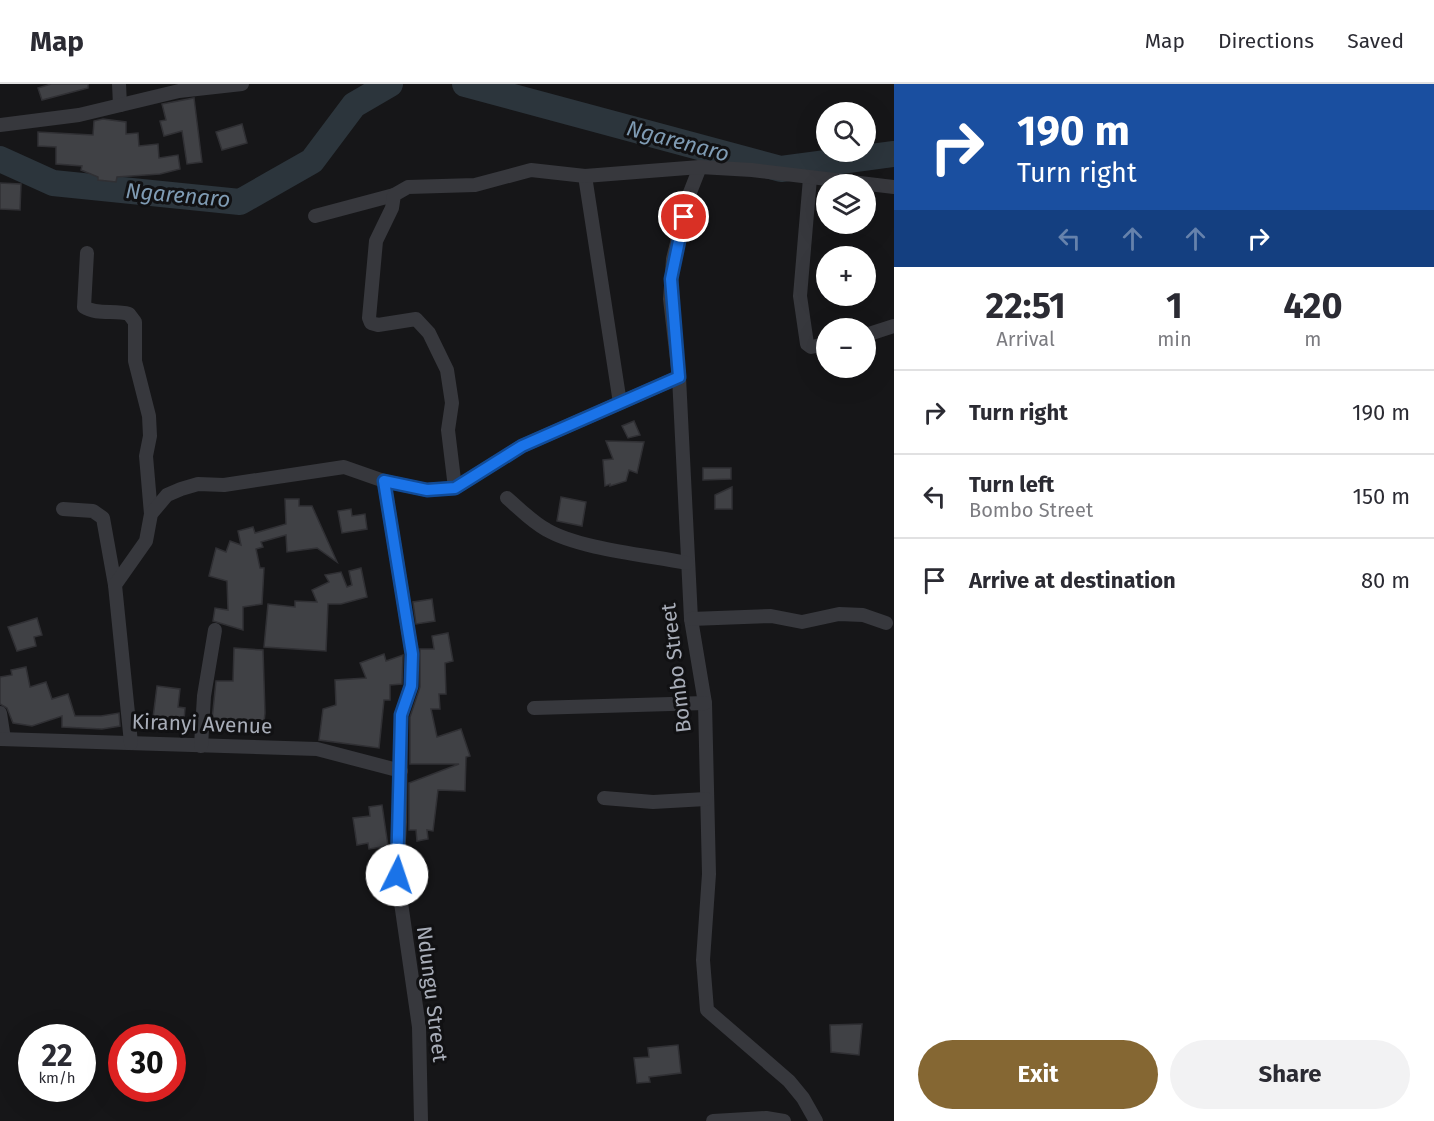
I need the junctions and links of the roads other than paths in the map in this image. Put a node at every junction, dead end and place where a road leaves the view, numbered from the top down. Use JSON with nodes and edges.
{"nodes":[{"id":1,"x":119,"y":84,"type":"edge"},
{"id":2,"x":242,"y":84,"type":"edge"},
{"id":3,"x":120,"y":105,"type":"junction"},
{"id":4,"x":0,"y":125,"type":"edge"},
{"id":5,"x":700,"y":167,"type":"junction"},
{"id":6,"x":585,"y":176,"type":"junction"},
{"id":7,"x":810,"y":178,"type":"junction"},
{"id":8,"x":894,"y":187,"type":"edge"},
{"id":9,"x":394,"y":195,"type":"junction"},
{"id":10,"x":315,"y":216,"type":"dead end"},
{"id":11,"x":87,"y":253,"type":"dead end"},
{"id":12,"x":894,"y":326,"type":"edge"},
{"id":13,"x":876,"y":332,"type":"edge"},
{"id":14,"x":816,"y":346,"type":"edge"},
{"id":15,"x":679,"y":377,"type":"junction"},
{"id":16,"x":620,"y":403,"type":"junction"},
{"id":17,"x":384,"y":481,"type":"junction"},
{"id":18,"x":455,"y":488,"type":"junction"},
{"id":19,"x":507,"y":498,"type":"dead end"},
{"id":20,"x":63,"y":509,"type":"dead end"},
{"id":21,"x":151,"y":513,"type":"junction"},
{"id":22,"x":687,"y":563,"type":"junction"},
{"id":23,"x":115,"y":585,"type":"junction"},
{"id":24,"x":691,"y":619,"type":"junction"},
{"id":25,"x":886,"y":623,"type":"dead end"},
{"id":26,"x":215,"y":630,"type":"dead end"},
{"id":27,"x":705,"y":703,"type":"junction"},
{"id":28,"x":534,"y":708,"type":"dead end"},
{"id":29,"x":0,"y":713,"type":"edge"},
{"id":30,"x":2,"y":739,"type":"edge"},
{"id":31,"x":131,"y":743,"type":"junction"},
{"id":32,"x":201,"y":746,"type":"junction"},
{"id":33,"x":401,"y":771,"type":"junction"},
{"id":34,"x":604,"y":798,"type":"dead end"},
{"id":35,"x":706,"y":799,"type":"junction"},
{"id":36,"x":421,"y":1121,"type":"edge"},
{"id":37,"x":713,"y":1121,"type":"edge"},
{"id":38,"x":784,"y":1121,"type":"edge"},
{"id":39,"x":816,"y":1121,"type":"edge"}],
"edges":[{"from":1,"to":3,"type":"street"},
{"from":2,"to":3,"type":"street"},
{"from":3,"to":4,"type":"street"},
{"from":5,"to":6,"type":"street"},
{"from":5,"to":7,"type":"street"},
{"from":5,"to":15,"type":"street","name":"Bombo Street"},
{"from":6,"to":9,"type":"street"},
{"from":6,"to":16,"type":"street"},
{"from":7,"to":8,"type":"street"},
{"from":7,"to":14,"type":"street"},
{"from":9,"to":10,"type":"street"},
{"from":9,"to":18,"type":"street"},
{"from":11,"to":21,"type":"street"},
{"from":12,"to":13,"type":"street"},
{"from":15,"to":16,"type":"street"},
{"from":15,"to":22,"type":"street","name":"Bombo Street"},
{"from":16,"to":18,"type":"street"},
{"from":17,"to":18,"type":"street"},
{"from":17,"to":21,"type":"street"},
{"from":17,"to":33,"type":"street","name":"Ndungu Street"},
{"from":19,"to":22,"type":"street"},
{"from":20,"to":23,"type":"street"},
{"from":21,"to":23,"type":"street"},
{"from":22,"to":24,"type":"street","name":"Bombo Street"},
{"from":23,"to":31,"type":"street"},
{"from":24,"to":25,"type":"street"},
{"from":24,"to":27,"type":"street","name":"Bombo Street"},
{"from":26,"to":32,"type":"street"},
{"from":27,"to":28,"type":"street"},
{"from":27,"to":35,"type":"street","name":"Bombo Street"},
{"from":29,"to":30,"type":"street"},
{"from":30,"to":31,"type":"street","name":"Kiranyi Avenue"},
{"from":31,"to":32,"type":"street","name":"Kiranyi Avenue"},
{"from":32,"to":33,"type":"street","name":"Kiranyi Avenue"},
{"from":33,"to":36,"type":"street","name":"Ndungu Street"},
{"from":34,"to":35,"type":"street"},
{"from":35,"to":39,"type":"street","name":"Bombo Street"},
{"from":37,"to":38,"type":"street"}]}
